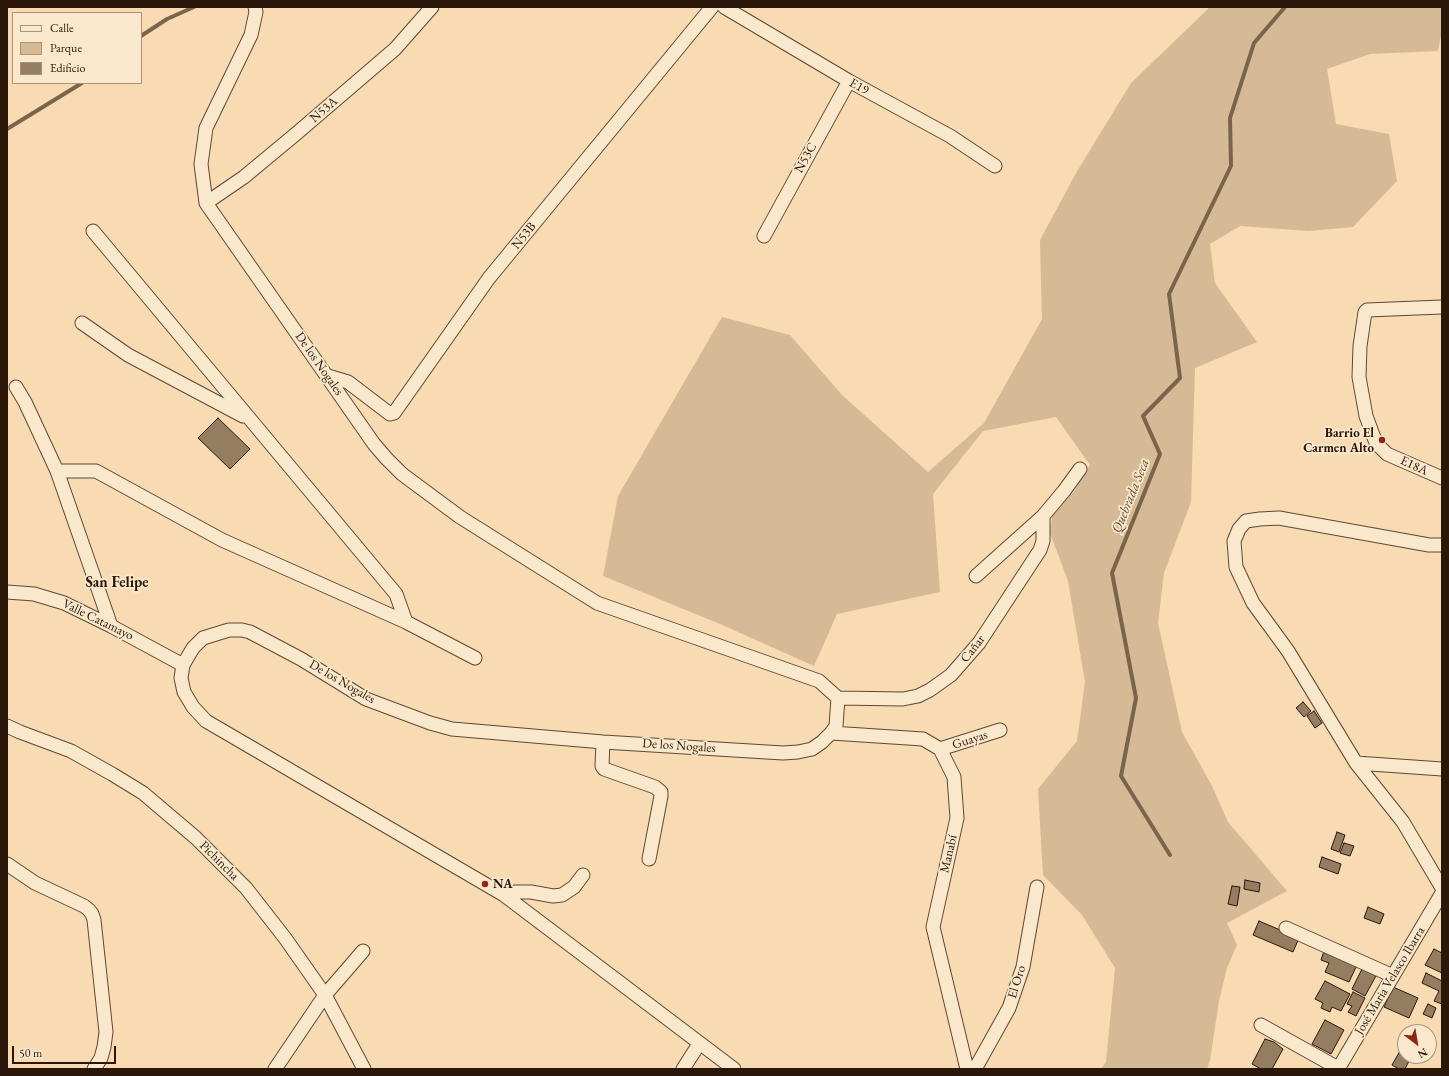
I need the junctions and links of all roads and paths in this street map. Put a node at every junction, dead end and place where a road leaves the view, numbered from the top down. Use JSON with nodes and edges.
{"nodes":[{"id":1,"x":255,"y":7,"type":"edge"},
{"id":2,"x":432,"y":7,"type":"edge"},
{"id":3,"x":712,"y":7,"type":"edge"},
{"id":4,"x":724,"y":7,"type":"edge"},
{"id":5,"x":849,"y":81,"type":"junction"},
{"id":6,"x":995,"y":166,"type":"dead end"},
{"id":7,"x":206,"y":203,"type":"junction"},
{"id":8,"x":93,"y":231,"type":"dead end"},
{"id":9,"x":764,"y":236,"type":"dead end"},
{"id":10,"x":1442,"y":307,"type":"edge"},
{"id":11,"x":82,"y":323,"type":"dead end"},
{"id":12,"x":328,"y":376,"type":"junction"},
{"id":13,"x":16,"y":387,"type":"dead end"},
{"id":14,"x":250,"y":420,"type":"junction"},
{"id":15,"x":1080,"y":469,"type":"dead end"},
{"id":16,"x":57,"y":471,"type":"junction"},
{"id":17,"x":1442,"y":478,"type":"edge"},
{"id":18,"x":1042,"y":516,"type":"junction"},
{"id":19,"x":1442,"y":545,"type":"edge"},
{"id":20,"x":976,"y":576,"type":"dead end"},
{"id":21,"x":7,"y":592,"type":"edge"},
{"id":22,"x":406,"y":622,"type":"junction"},
{"id":23,"x":111,"y":626,"type":"junction"},
{"id":24,"x":475,"y":658,"type":"dead end"},
{"id":25,"x":183,"y":665,"type":"junction"},
{"id":26,"x":838,"y":698,"type":"junction"},
{"id":27,"x":7,"y":726,"type":"edge"},
{"id":28,"x":1000,"y":730,"type":"dead end"},
{"id":29,"x":831,"y":733,"type":"junction"},
{"id":30,"x":603,"y":742,"type":"junction"},
{"id":31,"x":940,"y":749,"type":"junction"},
{"id":32,"x":1356,"y":763,"type":"junction"},
{"id":33,"x":1442,"y":769,"type":"edge"},
{"id":34,"x":649,"y":859,"type":"dead end"},
{"id":35,"x":7,"y":864,"type":"edge"},
{"id":36,"x":583,"y":875,"type":"dead end"},
{"id":37,"x":1037,"y":887,"type":"dead end"},
{"id":38,"x":1442,"y":888,"type":"edge"},
{"id":39,"x":1442,"y":893,"type":"edge"},
{"id":40,"x":504,"y":895,"type":"junction"},
{"id":41,"x":1286,"y":928,"type":"dead end"},
{"id":42,"x":363,"y":951,"type":"dead end"},
{"id":43,"x":1393,"y":976,"type":"junction"},
{"id":44,"x":325,"y":996,"type":"junction"},
{"id":45,"x":1261,"y":1025,"type":"dead end"},
{"id":46,"x":699,"y":1044,"type":"junction"},
{"id":47,"x":94,"y":1069,"type":"edge"},
{"id":48,"x":275,"y":1069,"type":"edge"},
{"id":49,"x":364,"y":1069,"type":"edge"},
{"id":50,"x":683,"y":1069,"type":"edge"},
{"id":51,"x":734,"y":1069,"type":"edge"},
{"id":52,"x":967,"y":1069,"type":"edge"},
{"id":53,"x":975,"y":1069,"type":"edge"},
{"id":54,"x":1338,"y":1069,"type":"edge"}],
"edges":[{"from":1,"to":7,"type":"street","name":"De los Nogales"},
{"from":2,"to":7,"type":"street","name":"N53A"},
{"from":3,"to":12,"type":"street","name":"N53B"},
{"from":4,"to":5,"type":"street","name":"E19"},
{"from":5,"to":6,"type":"street","name":"E19"},
{"from":5,"to":9,"type":"street","name":"N53C"},
{"from":7,"to":12,"type":"street","name":"De los Nogales"},
{"from":8,"to":14,"type":"street"},
{"from":10,"to":17,"type":"street","name":"E18A"},
{"from":11,"to":14,"type":"street"},
{"from":12,"to":26,"type":"street","name":"De los Nogales"},
{"from":13,"to":16,"type":"street"},
{"from":14,"to":22,"type":"street"},
{"from":15,"to":18,"type":"street"},
{"from":16,"to":22,"type":"street"},
{"from":16,"to":23,"type":"street"},
{"from":18,"to":20,"type":"street"},
{"from":18,"to":26,"type":"street","name":"Cañar"},
{"from":19,"to":32,"type":"street"},
{"from":21,"to":23,"type":"street","name":"Valle Catamayo"},
{"from":22,"to":24,"type":"street"},
{"from":23,"to":25,"type":"street","name":"Valle Catamayo"},
{"from":25,"to":30,"type":"street","name":"De los Nogales"},
{"from":25,"to":40,"type":"street"},
{"from":26,"to":29,"type":"street"},
{"from":27,"to":44,"type":"street","name":"Pichincha"},
{"from":28,"to":31,"type":"street","name":"Guayas"},
{"from":29,"to":30,"type":"street","name":"De los Nogales"},
{"from":29,"to":31,"type":"street"},
{"from":30,"to":34,"type":"street"},
{"from":31,"to":52,"type":"street","name":"Manabí"},
{"from":32,"to":33,"type":"street"},
{"from":32,"to":38,"type":"street"},
{"from":35,"to":47,"type":"street"},
{"from":36,"to":40,"type":"street"},
{"from":37,"to":53,"type":"street","name":"El Oro"},
{"from":39,"to":43,"type":"street","name":"José Maria Velasco Ibarra"},
{"from":40,"to":46,"type":"street"},
{"from":41,"to":43,"type":"street"},
{"from":42,"to":44,"type":"street"},
{"from":43,"to":54,"type":"street","name":"José Maria Velasco Ibarra"},
{"from":44,"to":48,"type":"street"},
{"from":44,"to":49,"type":"street","name":"Pichincha"},
{"from":45,"to":54,"type":"street"},
{"from":46,"to":50,"type":"street"},
{"from":46,"to":51,"type":"street"}]}
